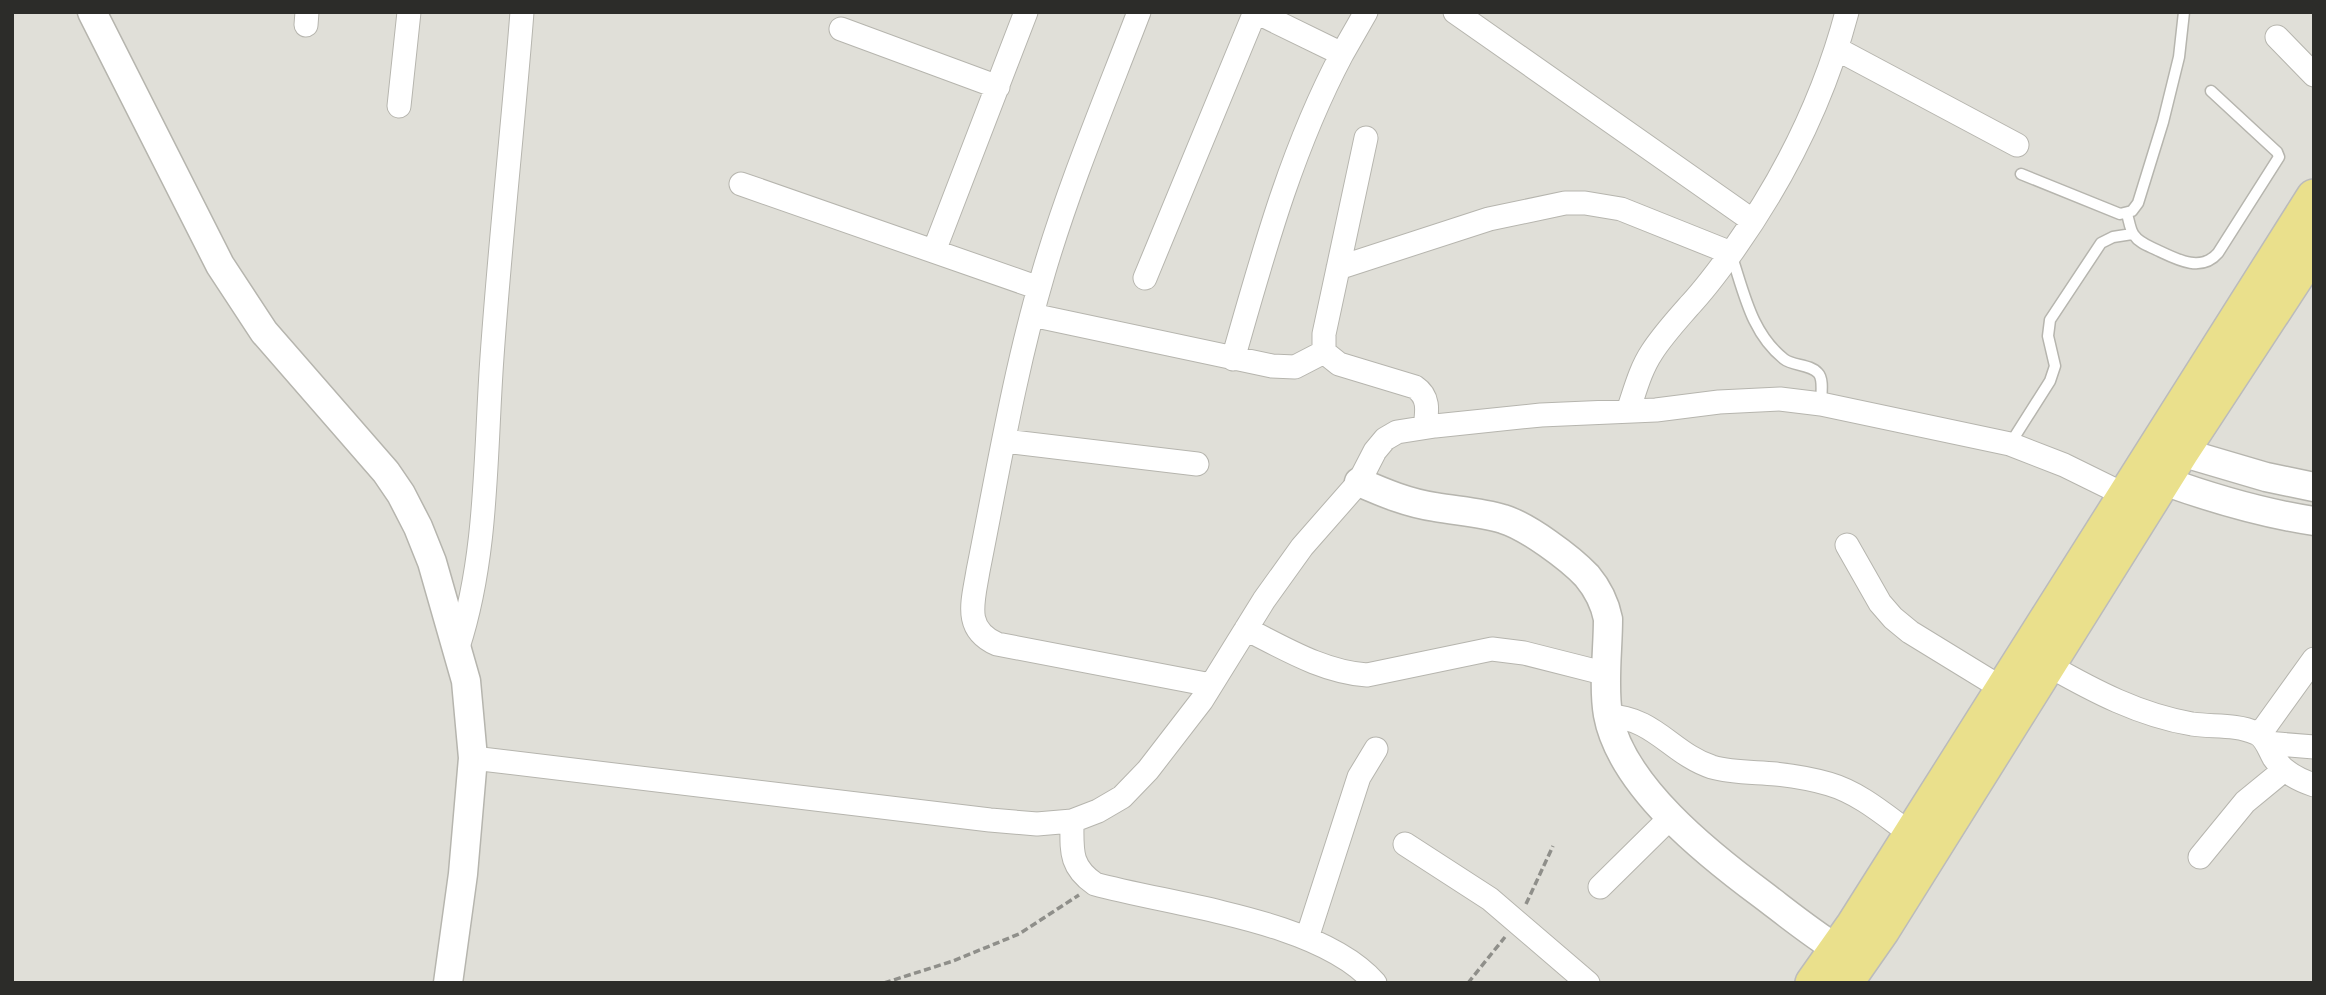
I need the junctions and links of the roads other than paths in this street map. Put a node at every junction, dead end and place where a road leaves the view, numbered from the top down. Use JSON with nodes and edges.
{"nodes":[{"id":1,"x":92,"y":12,"type":"edge"},
{"id":2,"x":409,"y":12,"type":"edge"},
{"id":3,"x":522,"y":12,"type":"edge"},
{"id":4,"x":1026,"y":12,"type":"edge"},
{"id":5,"x":1139,"y":12,"type":"edge"},
{"id":6,"x":1256,"y":12,"type":"edge"},
{"id":7,"x":1366,"y":12,"type":"edge"},
{"id":8,"x":1455,"y":12,"type":"edge"},
{"id":9,"x":1847,"y":12,"type":"edge"},
{"id":10,"x":2183,"y":13,"type":"edge"},
{"id":11,"x":841,"y":29,"type":"dead end"},
{"id":12,"x":2277,"y":37,"type":"dead end"},
{"id":13,"x":1837,"y":49,"type":"junction"},
{"id":14,"x":1342,"y":54,"type":"junction"},
{"id":15,"x":2314,"y":75,"type":"edge"},
{"id":16,"x":998,"y":87,"type":"junction"},
{"id":17,"x":2211,"y":91,"type":"dead end"},
{"id":18,"x":399,"y":106,"type":"dead end"},
{"id":19,"x":1366,"y":138,"type":"dead end"},
{"id":20,"x":2017,"y":145,"type":"dead end"},
{"id":21,"x":2021,"y":174,"type":"dead end"},
{"id":22,"x":741,"y":184,"type":"dead end"},
{"id":23,"x":2314,"y":197,"type":"edge"},
{"id":24,"x":2127,"y":214,"type":"junction"},
{"id":25,"x":1753,"y":221,"type":"junction"},
{"id":26,"x":2132,"y":234,"type":"junction"},
{"id":27,"x":933,"y":251,"type":"junction"},
{"id":28,"x":1731,"y":253,"type":"junction"},
{"id":29,"x":2311,"y":258,"type":"edge"},
{"id":30,"x":1338,"y":268,"type":"junction"},
{"id":31,"x":1144,"y":278,"type":"dead end"},
{"id":32,"x":1039,"y":288,"type":"junction"},
{"id":33,"x":1032,"y":315,"type":"junction"},
{"id":34,"x":1324,"y":352,"type":"junction"},
{"id":35,"x":1234,"y":359,"type":"junction"},
{"id":36,"x":1821,"y":404,"type":"junction"},
{"id":37,"x":1628,"y":411,"type":"junction"},
{"id":38,"x":1425,"y":427,"type":"junction"},
{"id":39,"x":1005,"y":441,"type":"junction"},
{"id":40,"x":2010,"y":444,"type":"junction"},
{"id":41,"x":1197,"y":464,"type":"dead end"},
{"id":42,"x":2173,"y":466,"type":"junction"},
{"id":43,"x":1359,"y":482,"type":"junction"},
{"id":44,"x":2314,"y":487,"type":"edge"},
{"id":45,"x":2125,"y":495,"type":"junction"},
{"id":46,"x":2314,"y":521,"type":"edge"},
{"id":47,"x":1847,"y":545,"type":"dead end"},
{"id":48,"x":1246,"y":629,"type":"junction"},
{"id":49,"x":458,"y":648,"type":"junction"},
{"id":50,"x":2314,"y":659,"type":"edge"},
{"id":51,"x":2048,"y":665,"type":"junction"},
{"id":52,"x":1607,"y":674,"type":"junction"},
{"id":53,"x":1211,"y":685,"type":"junction"},
{"id":54,"x":2003,"y":689,"type":"junction"},
{"id":55,"x":1608,"y":716,"type":"junction"},
{"id":56,"x":2263,"y":738,"type":"junction"},
{"id":57,"x":2314,"y":747,"type":"edge"},
{"id":58,"x":1376,"y":749,"type":"dead end"},
{"id":59,"x":473,"y":758,"type":"junction"},
{"id":60,"x":2284,"y":770,"type":"junction"},
{"id":61,"x":2314,"y":785,"type":"edge"},
{"id":62,"x":1671,"y":817,"type":"junction"},
{"id":63,"x":1072,"y":821,"type":"junction"},
{"id":64,"x":1911,"y":834,"type":"junction"},
{"id":65,"x":1405,"y":844,"type":"dead end"},
{"id":66,"x":2200,"y":857,"type":"dead end"},
{"id":67,"x":1600,"y":887,"type":"dead end"},
{"id":68,"x":1307,"y":938,"type":"junction"},
{"id":69,"x":1837,"y":949,"type":"junction"},
{"id":70,"x":448,"y":983,"type":"edge"},
{"id":71,"x":1375,"y":983,"type":"edge"},
{"id":72,"x":1588,"y":983,"type":"edge"},
{"id":73,"x":1813,"y":983,"type":"edge"},
{"id":74,"x":1845,"y":983,"type":"edge"}],
"edges":[{"from":1,"to":49,"type":"street"},
{"from":2,"to":18,"type":"street"},
{"from":3,"to":49,"type":"street"},
{"from":4,"to":16,"type":"street"},
{"from":5,"to":32,"type":"street"},
{"from":6,"to":14,"type":"street"},
{"from":6,"to":31,"type":"street"},
{"from":7,"to":14,"type":"street"},
{"from":8,"to":25,"type":"street"},
{"from":9,"to":13,"type":"street"},
{"from":10,"to":24,"type":"lane"},
{"from":11,"to":16,"type":"street"},
{"from":12,"to":15,"type":"street"},
{"from":13,"to":20,"type":"street"},
{"from":13,"to":25,"type":"street"},
{"from":14,"to":35,"type":"street"},
{"from":16,"to":27,"type":"street"},
{"from":17,"to":26,"type":"lane"},
{"from":19,"to":30,"type":"street"},
{"from":21,"to":24,"type":"lane"},
{"from":22,"to":27,"type":"street"},
{"from":23,"to":45,"type":"main road"},
{"from":24,"to":26,"type":"lane"},
{"from":25,"to":28,"type":"street"},
{"from":26,"to":40,"type":"lane"},
{"from":27,"to":32,"type":"street"},
{"from":28,"to":30,"type":"street"},
{"from":28,"to":36,"type":"lane"},
{"from":28,"to":37,"type":"street"},
{"from":29,"to":42,"type":"main road"},
{"from":30,"to":34,"type":"street"},
{"from":32,"to":33,"type":"street"},
{"from":33,"to":35,"type":"street"},
{"from":33,"to":39,"type":"street"},
{"from":34,"to":35,"type":"street"},
{"from":34,"to":38,"type":"street"},
{"from":36,"to":37,"type":"street"},
{"from":36,"to":40,"type":"street"},
{"from":37,"to":38,"type":"street"},
{"from":38,"to":43,"type":"street"},
{"from":39,"to":41,"type":"street"},
{"from":39,"to":53,"type":"street"},
{"from":40,"to":45,"type":"street"},
{"from":42,"to":44,"type":"street"},
{"from":42,"to":46,"type":"street"},
{"from":42,"to":51,"type":"main road"},
{"from":43,"to":48,"type":"street"},
{"from":43,"to":52,"type":"street"},
{"from":45,"to":54,"type":"main road"},
{"from":47,"to":54,"type":"street"},
{"from":48,"to":52,"type":"street"},
{"from":48,"to":53,"type":"street"},
{"from":49,"to":59,"type":"street"},
{"from":50,"to":56,"type":"street"},
{"from":51,"to":56,"type":"street"},
{"from":51,"to":74,"type":"main road"},
{"from":52,"to":55,"type":"street"},
{"from":53,"to":63,"type":"street"},
{"from":54,"to":64,"type":"main road"},
{"from":55,"to":62,"type":"street"},
{"from":55,"to":64,"type":"street"},
{"from":56,"to":57,"type":"street"},
{"from":56,"to":60,"type":"street"},
{"from":58,"to":68,"type":"street"},
{"from":59,"to":63,"type":"street"},
{"from":59,"to":70,"type":"street"},
{"from":60,"to":61,"type":"street"},
{"from":60,"to":66,"type":"street"},
{"from":62,"to":67,"type":"street"},
{"from":62,"to":69,"type":"street"},
{"from":63,"to":68,"type":"street"},
{"from":64,"to":69,"type":"main road"},
{"from":65,"to":72,"type":"street"},
{"from":68,"to":71,"type":"street"},
{"from":69,"to":73,"type":"main road"}]}
